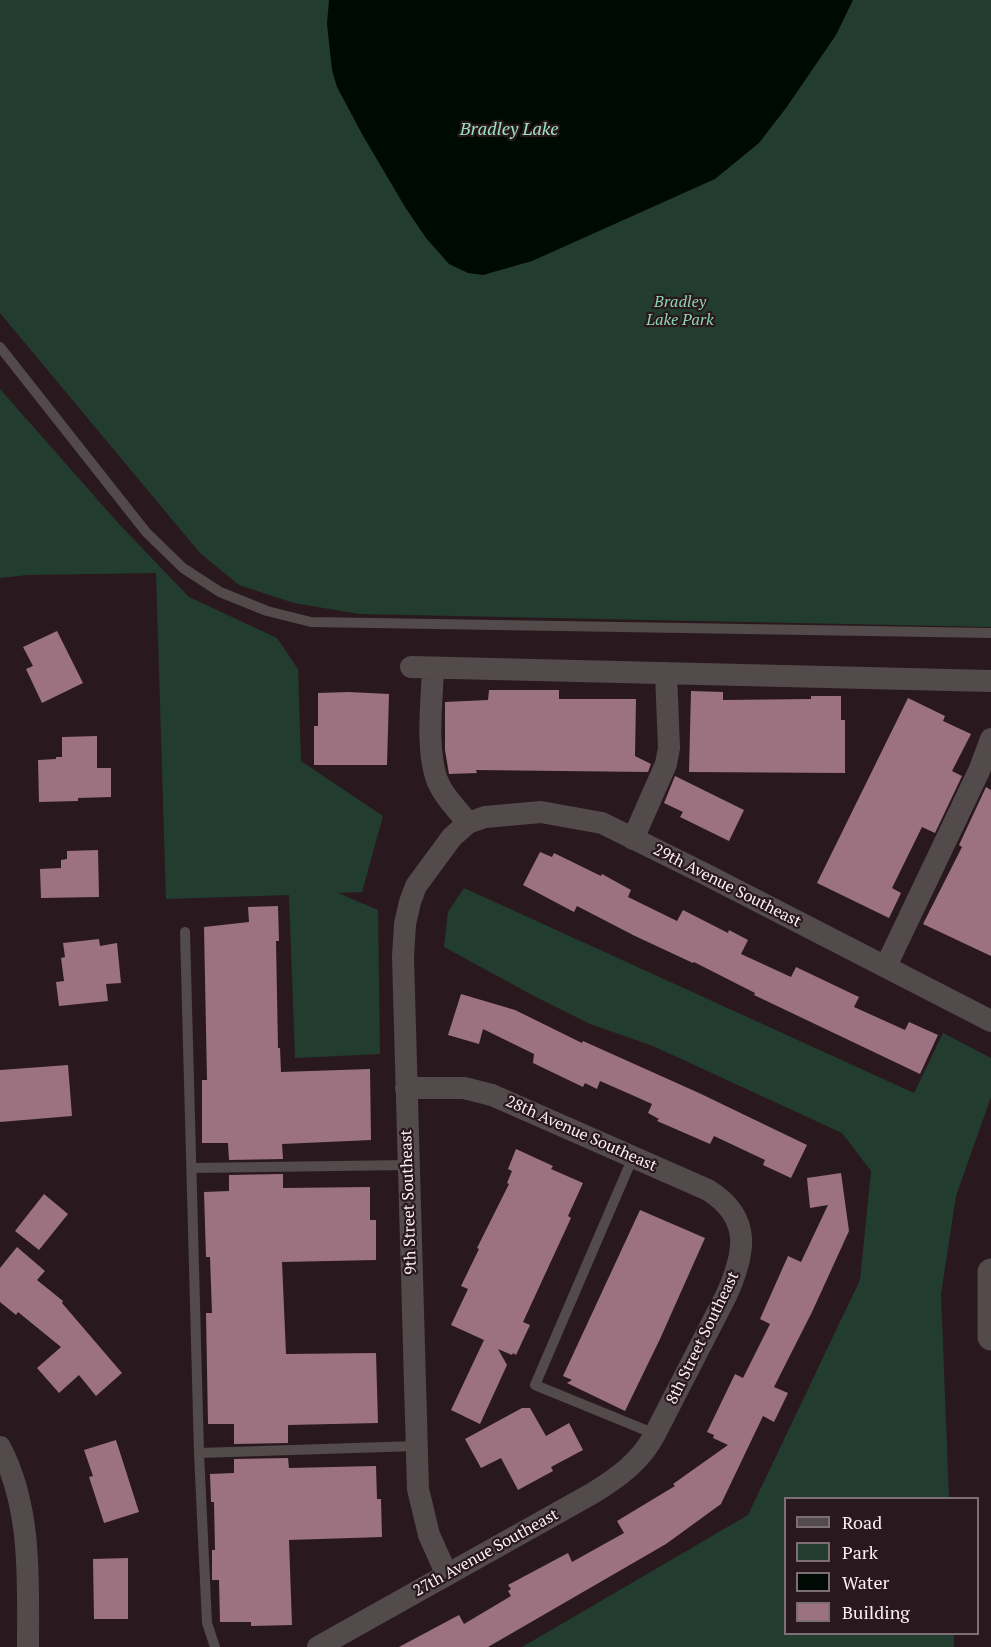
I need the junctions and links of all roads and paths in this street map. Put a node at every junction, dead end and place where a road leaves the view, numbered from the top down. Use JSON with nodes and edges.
{"nodes":[{"id":1,"x":0,"y":347,"type":"edge"},
{"id":2,"x":991,"y":633,"type":"edge"},
{"id":3,"x":666,"y":673,"type":"junction"},
{"id":4,"x":991,"y":681,"type":"edge"},
{"id":5,"x":991,"y":739,"type":"edge"},
{"id":6,"x":460,"y":830,"type":"junction"},
{"id":7,"x":633,"y":839,"type":"junction"},
{"id":8,"x":185,"y":932,"type":"dead end"},
{"id":9,"x":886,"y":966,"type":"junction"},
{"id":10,"x":991,"y":1021,"type":"edge"},
{"id":11,"x":406,"y":1088,"type":"junction"},
{"id":12,"x":633,"y":1157,"type":"junction"},
{"id":13,"x":408,"y":1165,"type":"junction"},
{"id":14,"x":192,"y":1168,"type":"junction"},
{"id":15,"x":738,"y":1222,"type":"joint"},
{"id":16,"x":991,"y":1272,"type":"edge"},
{"id":17,"x":991,"y":1337,"type":"edge"},
{"id":18,"x":651,"y":1442,"type":"junction"},
{"id":19,"x":416,"y":1446,"type":"junction"},
{"id":20,"x":0,"y":1447,"type":"edge"},
{"id":21,"x":199,"y":1453,"type":"junction"},
{"id":22,"x":447,"y":1575,"type":"junction"},
{"id":23,"x":28,"y":1647,"type":"edge"},
{"id":24,"x":215,"y":1647,"type":"edge"},
{"id":25,"x":318,"y":1647,"type":"edge"}],
"edges":[{"from":1,"to":2,"type":"lane"},
{"from":3,"to":4,"type":"street"},
{"from":3,"to":6,"type":"street"},
{"from":3,"to":7,"type":"street"},
{"from":5,"to":9,"type":"street"},
{"from":6,"to":7,"type":"street","name":"29th Avenue Southeast"},
{"from":6,"to":11,"type":"street","name":"9th Street Southeast"},
{"from":7,"to":9,"type":"street","name":"29th Avenue Southeast"},
{"from":8,"to":14,"type":"lane"},
{"from":9,"to":10,"type":"street","name":"29th Avenue Southeast"},
{"from":11,"to":12,"type":"street","name":"28th Avenue Southeast"},
{"from":11,"to":13,"type":"street","name":"9th Street Southeast"},
{"from":12,"to":15,"type":"street","name":"28th Avenue Southeast"},
{"from":12,"to":18,"type":"lane"},
{"from":13,"to":14,"type":"lane"},
{"from":13,"to":19,"type":"street","name":"9th Street Southeast"},
{"from":14,"to":21,"type":"lane"},
{"from":15,"to":18,"type":"street","name":"8th Street Southeast"},
{"from":16,"to":17,"type":"street"},
{"from":18,"to":22,"type":"street","name":"27th Avenue Southeast"},
{"from":19,"to":21,"type":"lane"},
{"from":19,"to":22,"type":"street","name":"9th Street Southeast"},
{"from":20,"to":23,"type":"street"},
{"from":21,"to":24,"type":"lane"},
{"from":22,"to":25,"type":"street","name":"27th Avenue Southeast"}]}
